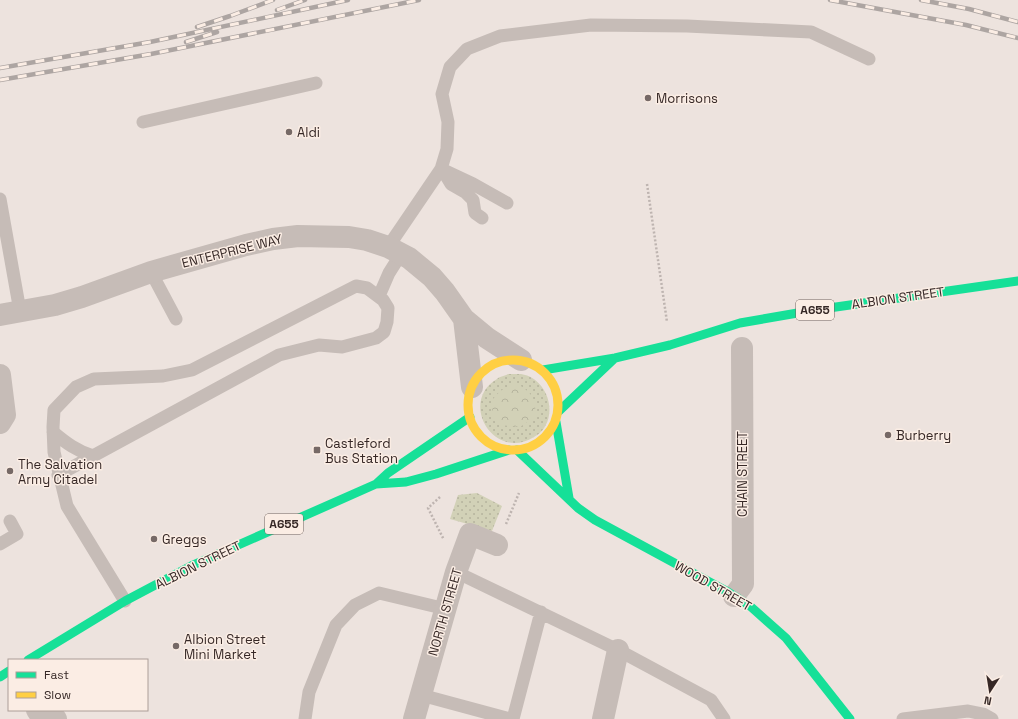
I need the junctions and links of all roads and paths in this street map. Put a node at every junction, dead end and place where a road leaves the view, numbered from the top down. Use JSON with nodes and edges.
{"nodes":[{"id":1,"x":868,"y":59,"type":"dead end"},
{"id":2,"x":316,"y":83,"type":"dead end"},
{"id":3,"x":143,"y":122,"type":"dead end"},
{"id":4,"x":441,"y":169,"type":"junction"},
{"id":5,"x":647,"y":184,"type":"dead end"},
{"id":6,"x":0,"y":199,"type":"edge"},
{"id":7,"x":507,"y":203,"type":"dead end"},
{"id":8,"x":482,"y":218,"type":"dead end"},
{"id":9,"x":395,"y":250,"type":"junction"},
{"id":10,"x":150,"y":272,"type":"junction"},
{"id":11,"x":1018,"y":281,"type":"edge"},
{"id":12,"x":379,"y":296,"type":"junction"},
{"id":13,"x":10,"y":313,"type":"edge"},
{"id":14,"x":176,"y":318,"type":"dead end"},
{"id":15,"x":464,"y":319,"type":"junction"},
{"id":16,"x":670,"y":345,"type":"junction"},
{"id":17,"x":742,"y":348,"type":"dead end"},
{"id":18,"x":615,"y":358,"type":"junction"},
{"id":19,"x":521,"y":360,"type":"junction"},
{"id":20,"x":543,"y":370,"type":"junction"},
{"id":21,"x":0,"y":375,"type":"edge"},
{"id":22,"x":472,"y":387,"type":"junction"},
{"id":23,"x":559,"y":411,"type":"junction"},
{"id":24,"x":470,"y":417,"type":"junction"},
{"id":25,"x":556,"y":422,"type":"junction"},
{"id":26,"x":0,"y":423,"type":"edge"},
{"id":27,"x":53,"y":430,"type":"junction"},
{"id":28,"x":513,"y":450,"type":"junction"},
{"id":29,"x":92,"y":456,"type":"junction"},
{"id":30,"x":58,"y":475,"type":"junction"},
{"id":31,"x":376,"y":484,"type":"junction"},
{"id":32,"x":519,"y":492,"type":"dead end"},
{"id":33,"x":445,"y":493,"type":"dead end"},
{"id":34,"x":569,"y":498,"type":"junction"},
{"id":35,"x":10,"y":521,"type":"dead end"},
{"id":36,"x":470,"y":534,"type":"junction"},
{"id":37,"x":0,"y":544,"type":"edge"},
{"id":38,"x":497,"y":545,"type":"joint"},
{"id":39,"x":456,"y":572,"type":"junction"},
{"id":40,"x":734,"y":596,"type":"junction"},
{"id":41,"x":125,"y":601,"type":"junction"},
{"id":42,"x":446,"y":609,"type":"junction"},
{"id":43,"x":541,"y":612,"type":"junction"},
{"id":44,"x":618,"y":650,"type":"junction"},
{"id":45,"x":30,"y":659,"type":"edge"},
{"id":46,"x":421,"y":695,"type":"junction"},
{"id":47,"x":305,"y":719,"type":"edge"},
{"id":48,"x":414,"y":719,"type":"edge"},
{"id":49,"x":510,"y":719,"type":"edge"},
{"id":50,"x":513,"y":719,"type":"edge"},
{"id":51,"x":603,"y":719,"type":"edge"},
{"id":52,"x":724,"y":719,"type":"edge"},
{"id":53,"x":850,"y":719,"type":"edge"},
{"id":54,"x":903,"y":719,"type":"edge"},
{"id":55,"x":992,"y":719,"type":"edge"}],
"edges":[{"from":1,"to":4,"type":"lane"},
{"from":2,"to":3,"type":"lane"},
{"from":4,"to":7,"type":"lane"},
{"from":4,"to":8,"type":"lane"},
{"from":4,"to":9,"type":"lane"},
{"from":5,"to":16,"type":"path"},
{"from":6,"to":13,"type":"lane"},
{"from":9,"to":10,"type":"street","name":"ENTERPRISE WAY"},
{"from":9,"to":12,"type":"lane"},
{"from":9,"to":15,"type":"street","name":"ENTERPRISE WAY"},
{"from":10,"to":13,"type":"street","name":"ENTERPRISE WAY"},
{"from":10,"to":14,"type":"lane"},
{"from":11,"to":16,"type":"main road","name":"ALBION STREET","number":"A655"},
{"from":12,"to":27,"type":"lane"},
{"from":12,"to":29,"type":"lane"},
{"from":15,"to":19,"type":"street","name":"ENTERPRISE WAY"},
{"from":15,"to":22,"type":"street","name":"ENTERPRISE WAY"},
{"from":16,"to":18,"type":"main road","name":"ALBION STREET","number":"A655"},
{"from":17,"to":40,"type":"street","name":"CHAIN STREET"},
{"from":18,"to":20,"type":"main road","number":"A655"},
{"from":18,"to":23,"type":"main road"},
{"from":19,"to":20,"type":"main road"},
{"from":19,"to":22,"type":"main road"},
{"from":20,"to":23,"type":"main road"},
{"from":21,"to":26,"type":"street"},
{"from":22,"to":24,"type":"main road"},
{"from":23,"to":25,"type":"main road"},
{"from":24,"to":28,"type":"main road"},
{"from":24,"to":31,"type":"main road","name":"ALBION STREET","number":"A655"},
{"from":25,"to":28,"type":"main road"},
{"from":25,"to":34,"type":"main road"},
{"from":27,"to":29,"type":"lane"},
{"from":27,"to":30,"type":"lane"},
{"from":28,"to":31,"type":"main road","name":"ALBION STREET","number":"A655"},
{"from":28,"to":34,"type":"main road","name":"WOOD STREET"},
{"from":29,"to":30,"type":"lane"},
{"from":30,"to":41,"type":"lane"},
{"from":31,"to":41,"type":"main road","name":"ALBION STREET","number":"A655"},
{"from":32,"to":38,"type":"path"},
{"from":33,"to":36,"type":"path"},
{"from":34,"to":40,"type":"main road","name":"WOOD STREET"},
{"from":35,"to":37,"type":"lane"},
{"from":36,"to":38,"type":"street"},
{"from":36,"to":39,"type":"street","name":"NORTH STREET"},
{"from":39,"to":42,"type":"street","name":"NORTH STREET"},
{"from":39,"to":43,"type":"lane"},
{"from":40,"to":53,"type":"main road","name":"WOOD STREET"},
{"from":41,"to":45,"type":"main road","name":"ALBION STREET","number":"A655"},
{"from":42,"to":46,"type":"street","name":"NORTH STREET"},
{"from":42,"to":47,"type":"lane"},
{"from":43,"to":44,"type":"lane"},
{"from":43,"to":50,"type":"lane"},
{"from":44,"to":51,"type":"street"},
{"from":44,"to":52,"type":"lane"},
{"from":46,"to":48,"type":"street","name":"NORTH STREET"},
{"from":46,"to":49,"type":"lane"},
{"from":54,"to":55,"type":"lane"}]}
